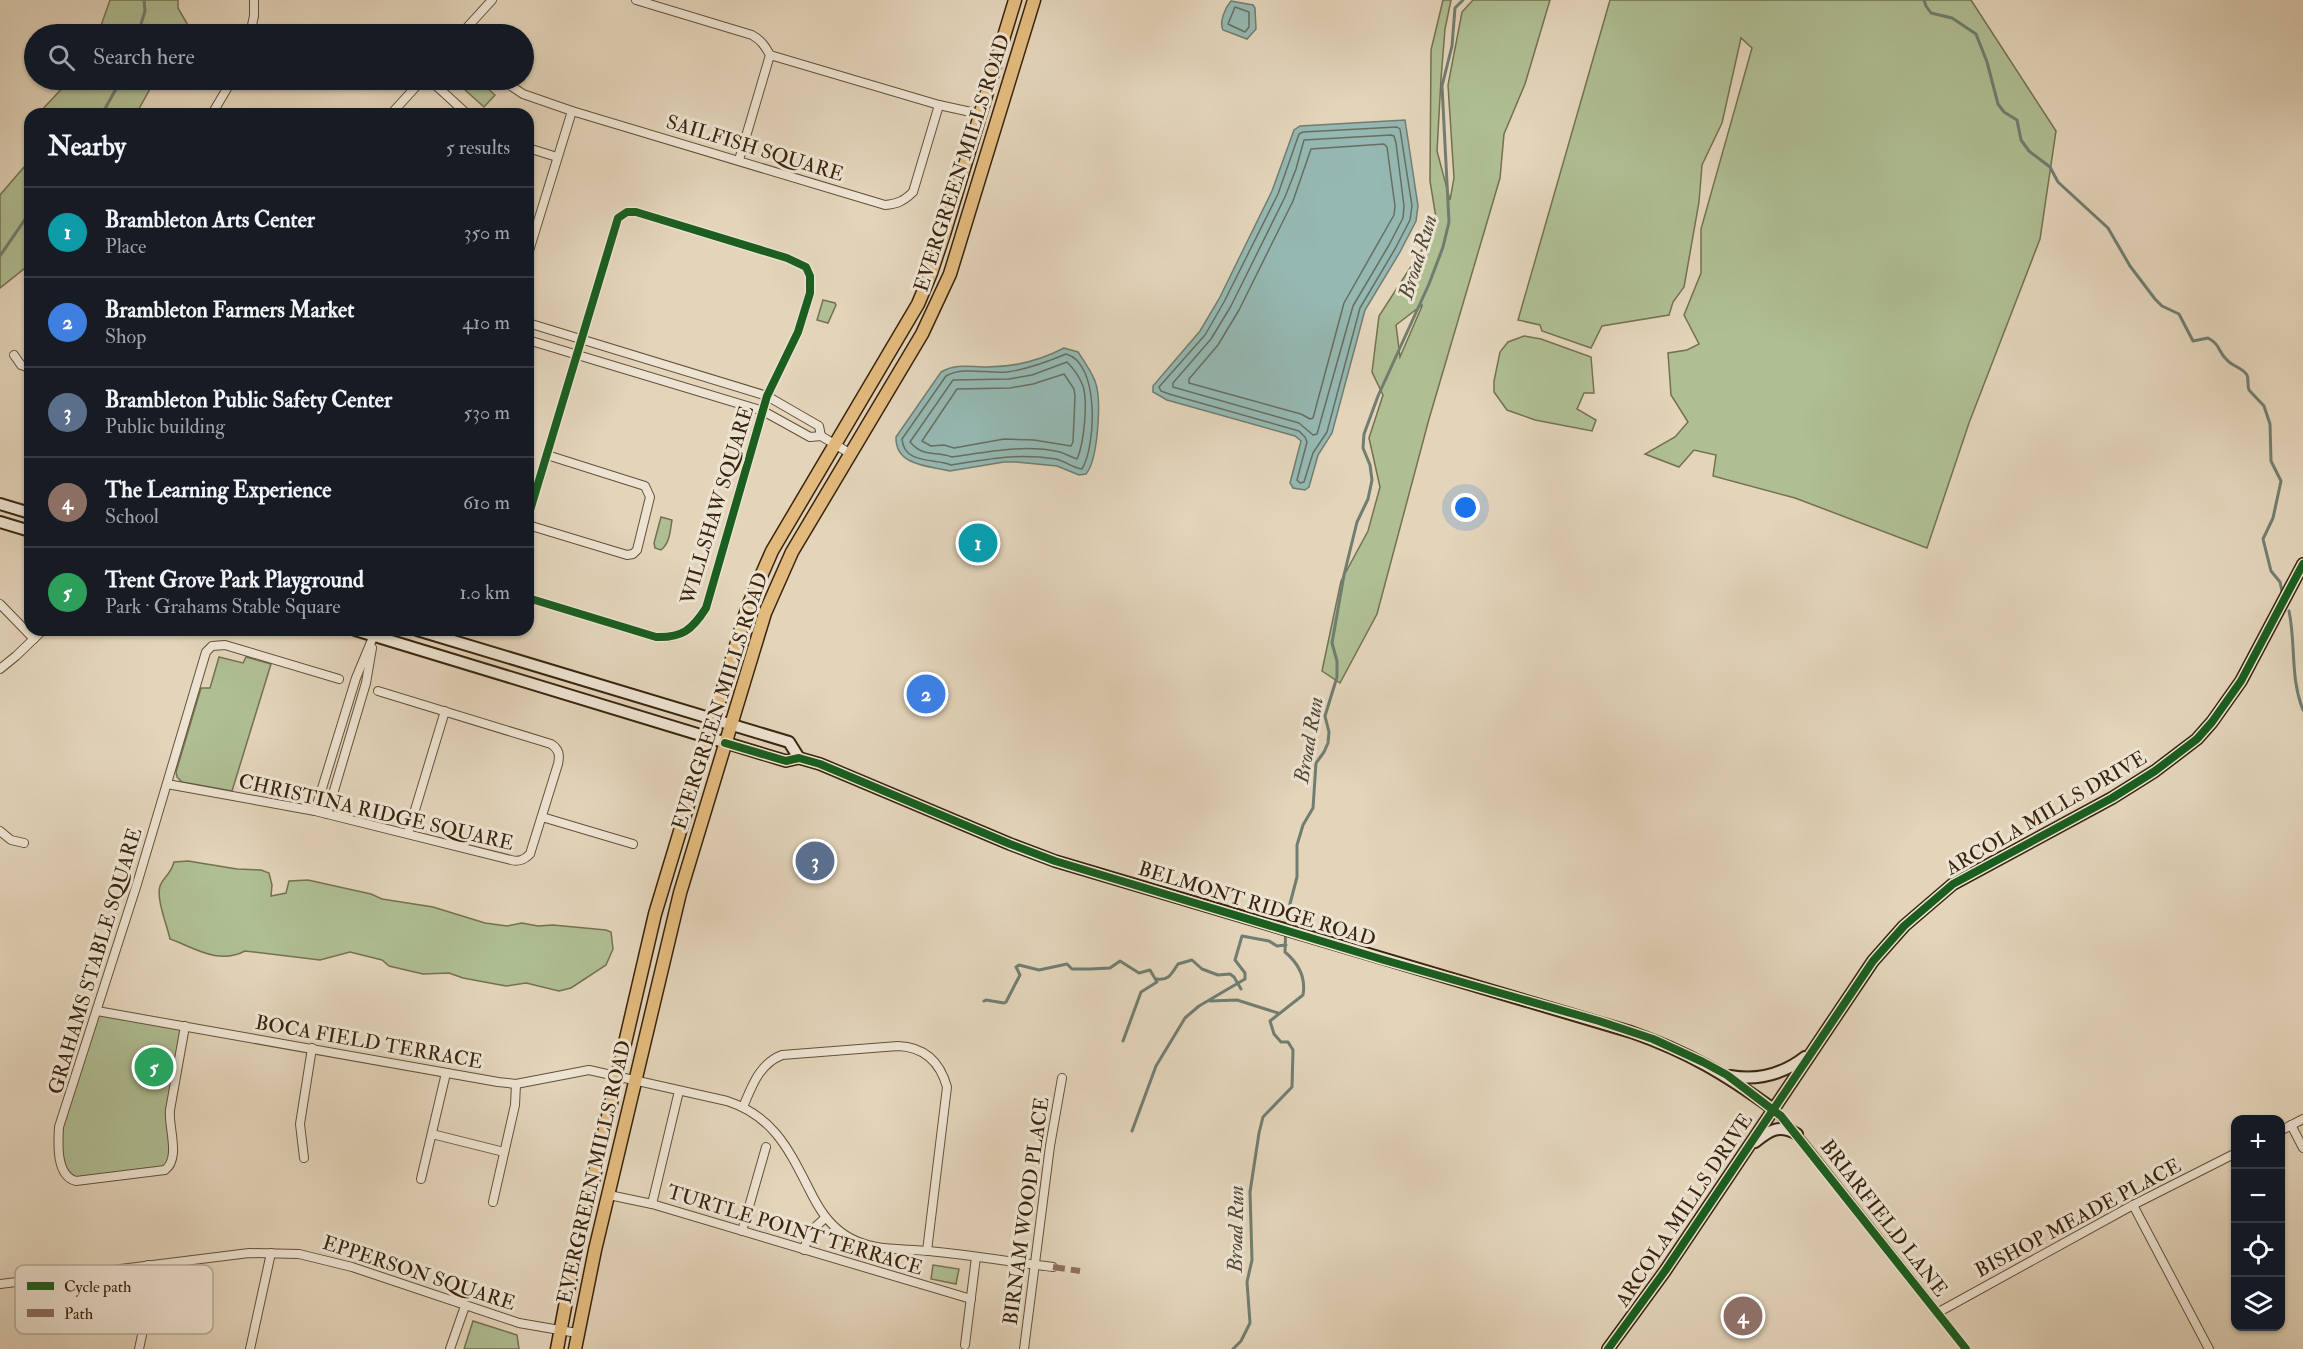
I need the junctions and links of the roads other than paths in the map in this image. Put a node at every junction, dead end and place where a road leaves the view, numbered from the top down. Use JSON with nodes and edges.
{"nodes":[{"id":1,"x":254,"y":0,"type":"edge"},
{"id":2,"x":492,"y":0,"type":"edge"},
{"id":3,"x":636,"y":0,"type":"edge"},
{"id":4,"x":1015,"y":0,"type":"edge"},
{"id":5,"x":1034,"y":0,"type":"edge"},
{"id":6,"x":252,"y":24,"type":"edge"},
{"id":7,"x":470,"y":24,"type":"edge"},
{"id":8,"x":770,"y":55,"type":"junction"},
{"id":9,"x":226,"y":90,"type":"edge"},
{"id":10,"x":413,"y":90,"type":"edge"},
{"id":11,"x":441,"y":90,"type":"edge"},
{"id":12,"x":517,"y":90,"type":"edge"},
{"id":13,"x":939,"y":105,"type":"junction"},
{"id":14,"x":216,"y":108,"type":"edge"},
{"id":15,"x":396,"y":108,"type":"edge"},
{"id":16,"x":460,"y":108,"type":"edge"},
{"id":17,"x":572,"y":111,"type":"junction"},
{"id":18,"x":980,"y":114,"type":"junction"},
{"id":19,"x":534,"y":150,"type":"edge"},
{"id":20,"x":557,"y":157,"type":"junction"},
{"id":21,"x":739,"y":160,"type":"junction"},
{"id":22,"x":534,"y":234,"type":"edge"},
{"id":23,"x":534,"y":325,"type":"edge"},
{"id":24,"x":581,"y":340,"type":"junction"},
{"id":25,"x":534,"y":341,"type":"edge"},
{"id":26,"x":577,"y":354,"type":"junction"},
{"id":27,"x":14,"y":356,"type":"dead end"},
{"id":28,"x":24,"y":366,"type":"edge"},
{"id":29,"x":767,"y":396,"type":"junction"},
{"id":30,"x":764,"y":411,"type":"junction"},
{"id":31,"x":821,"y":436,"type":"junction"},
{"id":32,"x":835,"y":445,"type":"junction"},
{"id":33,"x":547,"y":454,"type":"junction"},
{"id":34,"x":850,"y":454,"type":"junction"},
{"id":35,"x":534,"y":497,"type":"edge"},
{"id":36,"x":0,"y":504,"type":"edge"},
{"id":37,"x":24,"y":511,"type":"edge"},
{"id":38,"x":0,"y":522,"type":"edge"},
{"id":39,"x":534,"y":527,"type":"edge"},
{"id":40,"x":24,"y":529,"type":"edge"},
{"id":41,"x":2303,"y":564,"type":"edge"},
{"id":42,"x":534,"y":600,"type":"edge"},
{"id":43,"x":0,"y":604,"type":"edge"},
{"id":44,"x":24,"y":629,"type":"edge"},
{"id":45,"x":31,"y":636,"type":"edge"},
{"id":46,"x":37,"y":636,"type":"edge"},
{"id":47,"x":374,"y":636,"type":"edge"},
{"id":48,"x":374,"y":636,"type":"edge"},
{"id":49,"x":385,"y":636,"type":"edge"},
{"id":50,"x":437,"y":636,"type":"edge"},
{"id":51,"x":34,"y":639,"type":"junction"},
{"id":52,"x":0,"y":669,"type":"edge"},
{"id":53,"x":339,"y":679,"type":"dead end"},
{"id":54,"x":378,"y":691,"type":"dead end"},
{"id":55,"x":445,"y":711,"type":"junction"},
{"id":56,"x":714,"y":721,"type":"junction"},
{"id":57,"x":730,"y":726,"type":"junction"},
{"id":58,"x":708,"y":738,"type":"junction"},
{"id":59,"x":725,"y":742,"type":"junction"},
{"id":60,"x":799,"y":758,"type":"junction"},
{"id":61,"x":166,"y":784,"type":"junction"},
{"id":62,"x":315,"y":811,"type":"junction"},
{"id":63,"x":327,"y":814,"type":"junction"},
{"id":64,"x":542,"y":817,"type":"junction"},
{"id":65,"x":0,"y":831,"type":"edge"},
{"id":66,"x":408,"y":833,"type":"junction"},
{"id":67,"x":24,"y":843,"type":"dead end"},
{"id":68,"x":633,"y":844,"type":"dead end"},
{"id":69,"x":96,"y":1011,"type":"junction"},
{"id":70,"x":185,"y":1026,"type":"junction"},
{"id":71,"x":312,"y":1048,"type":"junction"},
{"id":72,"x":1810,"y":1053,"type":"junction"},
{"id":73,"x":446,"y":1073,"type":"junction"},
{"id":74,"x":1726,"y":1076,"type":"junction"},
{"id":75,"x":618,"y":1077,"type":"junction"},
{"id":76,"x":1062,"y":1078,"type":"dead end"},
{"id":77,"x":635,"y":1081,"type":"junction"},
{"id":78,"x":516,"y":1084,"type":"junction"},
{"id":79,"x":679,"y":1090,"type":"junction"},
{"id":80,"x":743,"y":1107,"type":"junction"},
{"id":81,"x":1773,"y":1109,"type":"junction"},
{"id":82,"x":2303,"y":1119,"type":"edge"},
{"id":83,"x":2291,"y":1125,"type":"junction"},
{"id":84,"x":2285,"y":1128,"type":"edge"},
{"id":85,"x":432,"y":1134,"type":"junction"},
{"id":86,"x":1797,"y":1134,"type":"junction"},
{"id":87,"x":766,"y":1147,"type":"dead end"},
{"id":88,"x":1748,"y":1148,"type":"junction"},
{"id":89,"x":2303,"y":1148,"type":"edge"},
{"id":90,"x":504,"y":1152,"type":"junction"},
{"id":91,"x":2231,"y":1155,"type":"edge"},
{"id":92,"x":304,"y":1158,"type":"dead end"},
{"id":93,"x":420,"y":1179,"type":"dead end"},
{"id":94,"x":609,"y":1195,"type":"junction"},
{"id":95,"x":493,"y":1202,"type":"dead end"},
{"id":96,"x":652,"y":1204,"type":"junction"},
{"id":97,"x":2133,"y":1205,"type":"junction"},
{"id":98,"x":825,"y":1218,"type":"junction"},
{"id":99,"x":742,"y":1231,"type":"junction"},
{"id":100,"x":804,"y":1250,"type":"junction"},
{"id":101,"x":927,"y":1251,"type":"junction"},
{"id":102,"x":272,"y":1253,"type":"junction"},
{"id":103,"x":976,"y":1257,"type":"junction"},
{"id":104,"x":1034,"y":1264,"type":"junction"},
{"id":105,"x":148,"y":1265,"type":"edge"},
{"id":106,"x":1053,"y":1267,"type":"dead end"},
{"id":107,"x":15,"y":1282,"type":"edge"},
{"id":108,"x":0,"y":1284,"type":"edge"},
{"id":109,"x":971,"y":1299,"type":"junction"},
{"id":110,"x":465,"y":1306,"type":"junction"},
{"id":111,"x":1937,"y":1313,"type":"junction"},
{"id":112,"x":560,"y":1329,"type":"junction"},
{"id":113,"x":577,"y":1333,"type":"junction"},
{"id":114,"x":142,"y":1334,"type":"edge"},
{"id":115,"x":965,"y":1345,"type":"dead end"},
{"id":116,"x":139,"y":1349,"type":"edge"},
{"id":117,"x":250,"y":1349,"type":"edge"},
{"id":118,"x":450,"y":1349,"type":"edge"},
{"id":119,"x":557,"y":1349,"type":"edge"},
{"id":120,"x":575,"y":1349,"type":"edge"},
{"id":121,"x":1024,"y":1349,"type":"edge"},
{"id":122,"x":1608,"y":1349,"type":"edge"},
{"id":123,"x":1966,"y":1349,"type":"edge"},
{"id":124,"x":2209,"y":1349,"type":"edge"}],
"edges":[{"from":1,"to":6,"type":"street"},
{"from":2,"to":7,"type":"street"},
{"from":3,"to":8,"type":"street"},
{"from":4,"to":18,"type":"main road","name":"EVERGREEN MILLS ROAD"},
{"from":5,"to":34,"type":"main road","name":"EVERGREEN MILLS ROAD"},
{"from":8,"to":13,"type":"street"},
{"from":8,"to":21,"type":"street"},
{"from":9,"to":14,"type":"street"},
{"from":10,"to":15,"type":"street"},
{"from":11,"to":16,"type":"street"},
{"from":12,"to":17,"type":"street","name":"SAILFISH SQUARE"},
{"from":13,"to":18,"type":"street"},
{"from":13,"to":21,"type":"street","name":"SAILFISH SQUARE"},
{"from":17,"to":20,"type":"street"},
{"from":17,"to":21,"type":"street","name":"SAILFISH SQUARE"},
{"from":18,"to":32,"type":"main road","name":"EVERGREEN MILLS ROAD"},
{"from":19,"to":20,"type":"street"},
{"from":20,"to":22,"type":"street"},
{"from":23,"to":24,"type":"street"},
{"from":24,"to":26,"type":"street"},
{"from":24,"to":29,"type":"street"},
{"from":24,"to":29,"type":"street","name":"WILLSHAW SQUARE"},
{"from":25,"to":26,"type":"street"},
{"from":26,"to":30,"type":"street"},
{"from":26,"to":33,"type":"street"},
{"from":27,"to":28,"type":"street"},
{"from":29,"to":30,"type":"street","name":"WILLSHAW SQUARE"},
{"from":29,"to":31,"type":"street"},
{"from":30,"to":31,"type":"street"},
{"from":30,"to":42,"type":"street","name":"WILLSHAW SQUARE"},
{"from":31,"to":32,"type":"street"},
{"from":32,"to":34,"type":"street"},
{"from":32,"to":56,"type":"main road","name":"EVERGREEN MILLS ROAD"},
{"from":33,"to":35,"type":"street"},
{"from":33,"to":39,"type":"street"},
{"from":34,"to":57,"type":"main road","name":"EVERGREEN MILLS ROAD"},
{"from":36,"to":37,"type":"street"},
{"from":38,"to":40,"type":"street"},
{"from":41,"to":72,"type":"street","name":"ARCOLA MILLS DRIVE"},
{"from":43,"to":44,"type":"street"},
{"from":45,"to":51,"type":"street"},
{"from":46,"to":51,"type":"street"},
{"from":47,"to":62,"type":"street"},
{"from":48,"to":63,"type":"street"},
{"from":49,"to":58,"type":"street","name":"BELMONT RIDGE ROAD"},
{"from":50,"to":56,"type":"street","name":"BELMONT RIDGE ROAD"},
{"from":51,"to":52,"type":"street"},
{"from":53,"to":61,"type":"street","name":"GRAHAMS STABLE SQUARE"},
{"from":54,"to":55,"type":"street","name":"CHRISTINA RIDGE SQUARE"},
{"from":55,"to":64,"type":"street","name":"CHRISTINA RIDGE SQUARE"},
{"from":55,"to":66,"type":"street"},
{"from":56,"to":57,"type":"street","name":"BELMONT RIDGE ROAD"},
{"from":56,"to":58,"type":"main road","name":"EVERGREEN MILLS ROAD"},
{"from":57,"to":59,"type":"main road","name":"EVERGREEN MILLS ROAD"},
{"from":57,"to":60,"type":"street","name":"BELMONT RIDGE ROAD"},
{"from":58,"to":59,"type":"street","name":"BELMONT RIDGE ROAD"},
{"from":58,"to":75,"type":"main road","name":"EVERGREEN MILLS ROAD"},
{"from":59,"to":60,"type":"street","name":"BELMONT RIDGE ROAD"},
{"from":59,"to":77,"type":"main road","name":"EVERGREEN MILLS ROAD"},
{"from":60,"to":74,"type":"street","name":"BELMONT RIDGE ROAD"},
{"from":61,"to":62,"type":"street","name":"CHRISTINA RIDGE SQUARE"},
{"from":61,"to":69,"type":"street","name":"GRAHAMS STABLE SQUARE"},
{"from":62,"to":63,"type":"street","name":"CHRISTINA RIDGE SQUARE"},
{"from":63,"to":66,"type":"street","name":"CHRISTINA RIDGE SQUARE"},
{"from":64,"to":66,"type":"street","name":"CHRISTINA RIDGE SQUARE"},
{"from":64,"to":68,"type":"street"},
{"from":65,"to":67,"type":"street"},
{"from":69,"to":70,"type":"street","name":"BOCA FIELD TERRACE"},
{"from":69,"to":70,"type":"street","name":"GRAHAMS STABLE SQUARE"},
{"from":70,"to":71,"type":"street","name":"BOCA FIELD TERRACE"},
{"from":71,"to":73,"type":"street","name":"BOCA FIELD TERRACE"},
{"from":71,"to":92,"type":"street"},
{"from":72,"to":74,"type":"street"},
{"from":72,"to":81,"type":"street","name":"ARCOLA MILLS DRIVE"},
{"from":73,"to":78,"type":"street","name":"BOCA FIELD TERRACE"},
{"from":73,"to":85,"type":"street"},
{"from":74,"to":81,"type":"street","name":"BELMONT RIDGE ROAD"},
{"from":75,"to":77,"type":"street","name":"BOCA FIELD TERRACE"},
{"from":75,"to":78,"type":"street","name":"BOCA FIELD TERRACE"},
{"from":75,"to":112,"type":"main road","name":"EVERGREEN MILLS ROAD"},
{"from":76,"to":104,"type":"street","name":"BIRNAM WOOD PLACE"},
{"from":77,"to":79,"type":"street","name":"BOCA FIELD TERRACE"},
{"from":77,"to":94,"type":"main road","name":"EVERGREEN MILLS ROAD"},
{"from":78,"to":90,"type":"street"},
{"from":79,"to":80,"type":"street","name":"BOCA FIELD TERRACE"},
{"from":79,"to":96,"type":"street"},
{"from":80,"to":98,"type":"street"},
{"from":80,"to":101,"type":"street"},
{"from":81,"to":86,"type":"street","name":"BRIARFIELD LANE"},
{"from":81,"to":88,"type":"street","name":"ARCOLA MILLS DRIVE"},
{"from":82,"to":83,"type":"street"},
{"from":83,"to":84,"type":"street"},
{"from":83,"to":89,"type":"street"},
{"from":85,"to":90,"type":"street"},
{"from":85,"to":93,"type":"street"},
{"from":86,"to":88,"type":"street"},
{"from":86,"to":111,"type":"street","name":"BRIARFIELD LANE"},
{"from":87,"to":99,"type":"street"},
{"from":88,"to":122,"type":"street","name":"ARCOLA MILLS DRIVE"},
{"from":90,"to":95,"type":"street"},
{"from":91,"to":97,"type":"street","name":"BISHOP MEADE PLACE"},
{"from":94,"to":96,"type":"street","name":"TURTLE POINT TERRACE"},
{"from":94,"to":113,"type":"main road","name":"EVERGREEN MILLS ROAD"},
{"from":96,"to":99,"type":"street","name":"TURTLE POINT TERRACE"},
{"from":97,"to":111,"type":"street","name":"BISHOP MEADE PLACE"},
{"from":97,"to":124,"type":"street"},
{"from":98,"to":100,"type":"street"},
{"from":98,"to":101,"type":"street"},
{"from":99,"to":100,"type":"street","name":"TURTLE POINT TERRACE"},
{"from":100,"to":109,"type":"street","name":"TURTLE POINT TERRACE"},
{"from":101,"to":103,"type":"street"},
{"from":102,"to":105,"type":"street","name":"EPPERSON SQUARE"},
{"from":102,"to":110,"type":"street","name":"EPPERSON SQUARE"},
{"from":102,"to":117,"type":"street"},
{"from":103,"to":104,"type":"street"},
{"from":103,"to":109,"type":"street"},
{"from":104,"to":106,"type":"street"},
{"from":104,"to":121,"type":"street","name":"BIRNAM WOOD PLACE"},
{"from":107,"to":108,"type":"street","name":"EPPERSON SQUARE"},
{"from":109,"to":115,"type":"street"},
{"from":110,"to":112,"type":"street","name":"EPPERSON SQUARE"},
{"from":110,"to":118,"type":"street"},
{"from":111,"to":123,"type":"street","name":"BRIARFIELD LANE"},
{"from":112,"to":113,"type":"street","name":"EPPERSON SQUARE"},
{"from":112,"to":119,"type":"main road","name":"EVERGREEN MILLS ROAD"},
{"from":113,"to":120,"type":"main road","name":"EVERGREEN MILLS ROAD"},
{"from":114,"to":116,"type":"street"}]}
